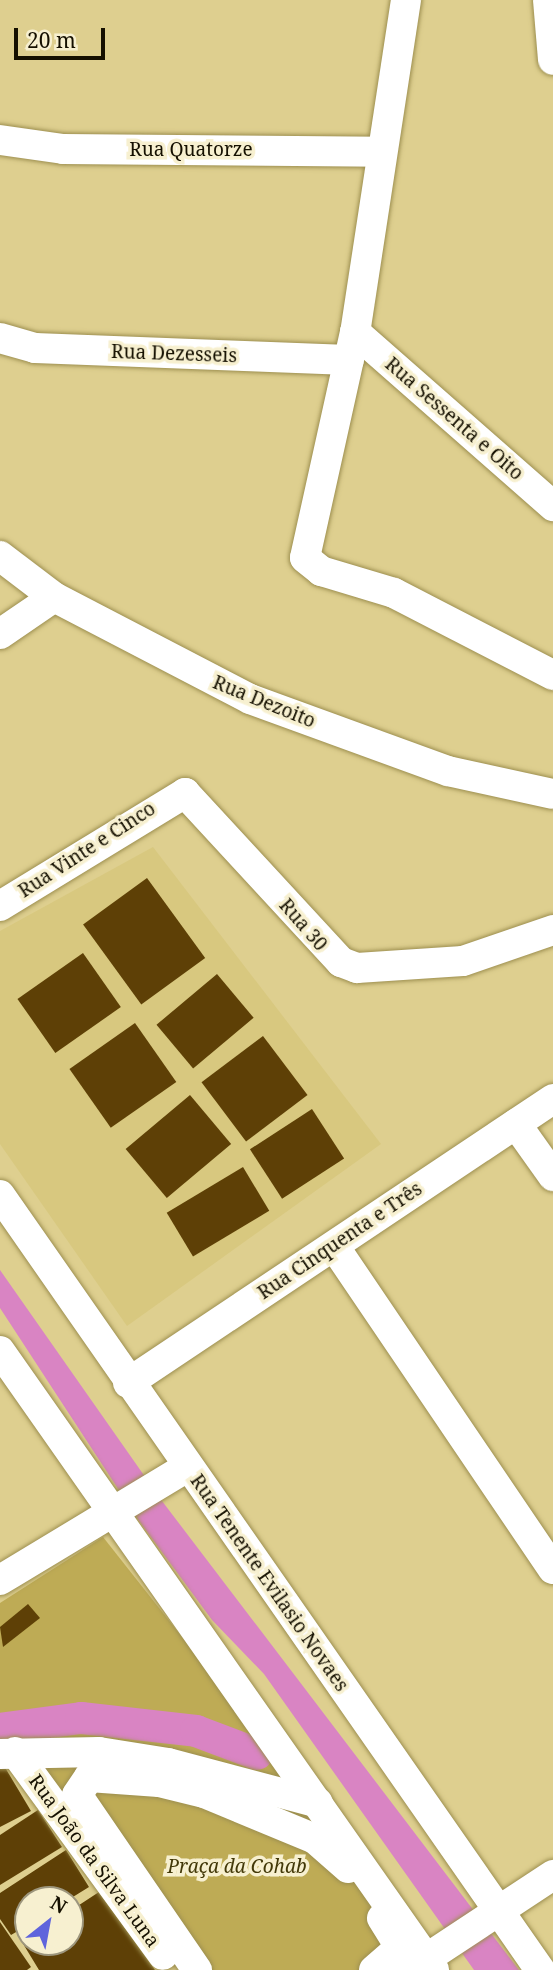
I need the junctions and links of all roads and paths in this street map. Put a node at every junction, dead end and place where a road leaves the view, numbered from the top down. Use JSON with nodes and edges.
{"nodes":[{"id":1,"x":406,"y":0,"type":"edge"},
{"id":2,"x":548,"y":0,"type":"edge"},
{"id":3,"x":553,"y":60,"type":"edge"},
{"id":4,"x":0,"y":141,"type":"edge"},
{"id":5,"x":382,"y":152,"type":"junction"},
{"id":6,"x":0,"y":338,"type":"edge"},
{"id":7,"x":352,"y":346,"type":"junction"},
{"id":8,"x":553,"y":506,"type":"edge"},
{"id":9,"x":0,"y":556,"type":"edge"},
{"id":10,"x":54,"y":597,"type":"junction"},
{"id":11,"x":0,"y":634,"type":"edge"},
{"id":12,"x":553,"y":675,"type":"edge"},
{"id":13,"x":175,"y":794,"type":"joint"},
{"id":14,"x":553,"y":794,"type":"edge"},
{"id":15,"x":0,"y":906,"type":"edge"},
{"id":16,"x":553,"y":930,"type":"edge"},
{"id":17,"x":553,"y":1099,"type":"edge"},
{"id":18,"x":516,"y":1124,"type":"junction"},
{"id":19,"x":553,"y":1176,"type":"edge"},
{"id":20,"x":0,"y":1195,"type":"edge"},
{"id":21,"x":334,"y":1246,"type":"junction"},
{"id":22,"x":0,"y":1351,"type":"edge"},
{"id":23,"x":128,"y":1383,"type":"junction"},
{"id":24,"x":187,"y":1467,"type":"junction"},
{"id":25,"x":116,"y":1509,"type":"junction"},
{"id":26,"x":553,"y":1569,"type":"edge"},
{"id":27,"x":0,"y":1580,"type":"edge"},
{"id":28,"x":7,"y":1753,"type":"edge"},
{"id":29,"x":318,"y":1803,"type":"junction"},
{"id":30,"x":553,"y":1875,"type":"edge"},
{"id":31,"x":495,"y":1915,"type":"junction"},
{"id":32,"x":430,"y":1960,"type":"edge"},
{"id":33,"x":174,"y":1970,"type":"edge"},
{"id":34,"x":197,"y":1970,"type":"edge"},
{"id":35,"x":374,"y":1970,"type":"edge"},
{"id":36,"x":540,"y":1970,"type":"edge"}],
"edges":[{"from":1,"to":5,"type":"street"},
{"from":2,"to":3,"type":"street"},
{"from":4,"to":5,"type":"street","name":"Rua Quatorze"},
{"from":5,"to":7,"type":"street"},
{"from":6,"to":7,"type":"street","name":"Rua Dezesseis"},
{"from":7,"to":8,"type":"street","name":"Rua Sessenta e Oito"},
{"from":7,"to":12,"type":"street"},
{"from":9,"to":10,"type":"street","name":"Rua Dezoito"},
{"from":10,"to":11,"type":"street"},
{"from":10,"to":14,"type":"street","name":"Rua Dezoito"},
{"from":13,"to":15,"type":"street","name":"Rua Vinte e Cinco"},
{"from":13,"to":16,"type":"street","name":"Rua 30"},
{"from":17,"to":18,"type":"street","name":"Rua Cinquenta e Três"},
{"from":18,"to":19,"type":"street"},
{"from":18,"to":21,"type":"street","name":"Rua Cinquenta e Três"},
{"from":20,"to":23,"type":"street","name":"Rua Tenente Evilasio Novaes"},
{"from":21,"to":23,"type":"street","name":"Rua Cinquenta e Três"},
{"from":21,"to":26,"type":"street"},
{"from":22,"to":25,"type":"street"},
{"from":23,"to":24,"type":"street","name":"Rua Tenente Evilasio Novaes"},
{"from":24,"to":25,"type":"street"},
{"from":24,"to":31,"type":"street","name":"Rua Tenente Evilasio Novaes"},
{"from":25,"to":27,"type":"street"},
{"from":25,"to":29,"type":"street"},
{"from":28,"to":29,"type":"street"},
{"from":28,"to":33,"type":"street","name":"Rua João da Silva Luna"},
{"from":29,"to":32,"type":"street"},
{"from":30,"to":31,"type":"street"},
{"from":31,"to":32,"type":"street"},
{"from":31,"to":36,"type":"street","name":"Rua Tenente Evilasio Novaes"},
{"from":34,"to":35,"type":"street"}]}
